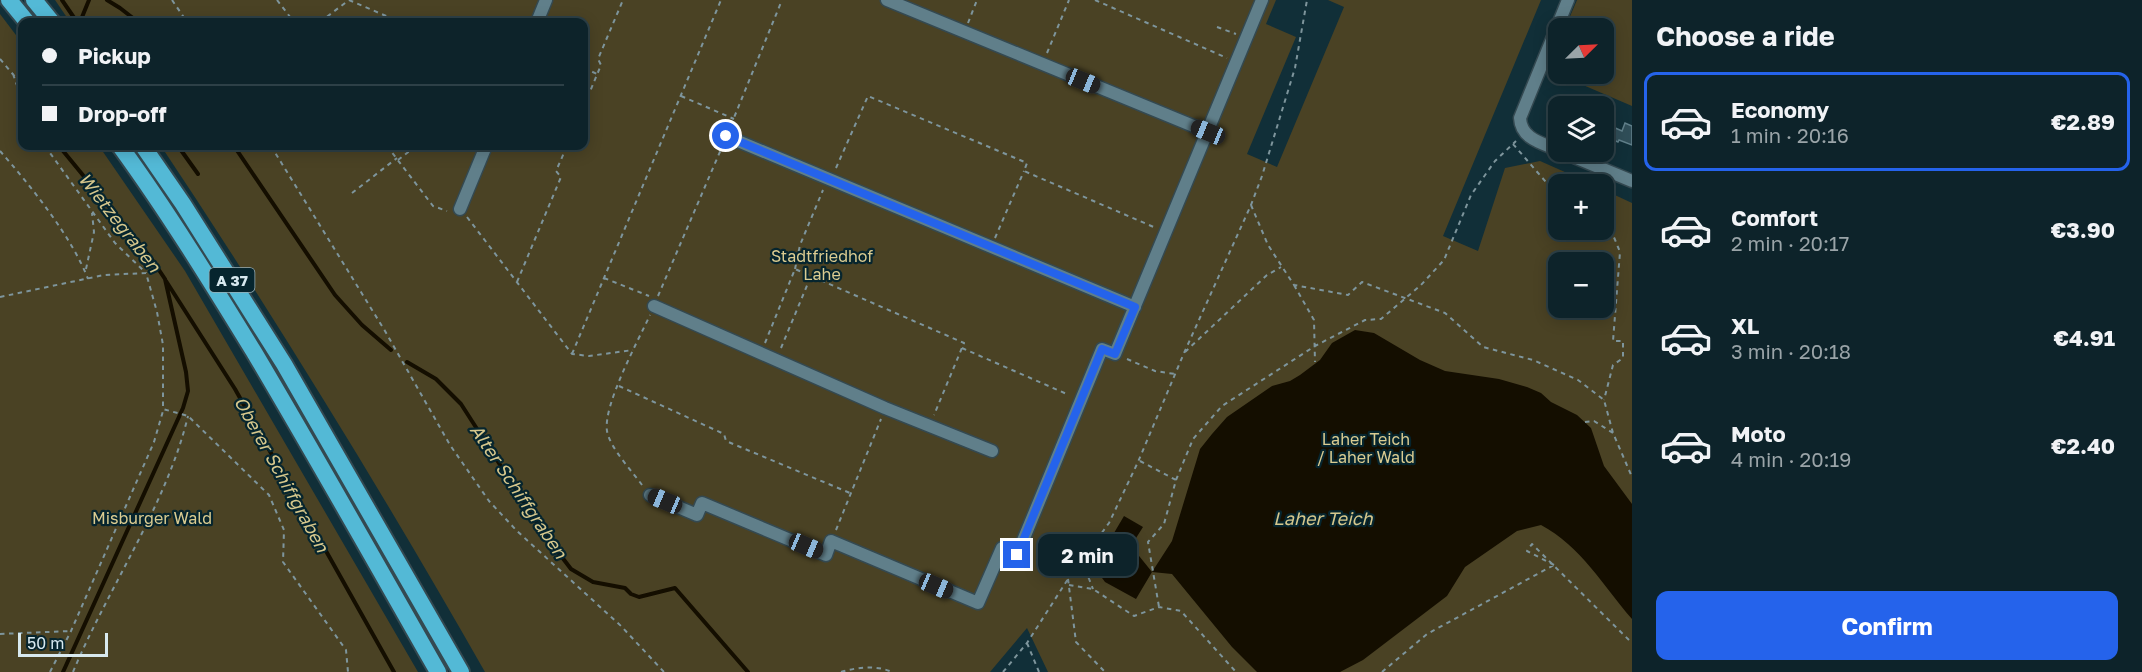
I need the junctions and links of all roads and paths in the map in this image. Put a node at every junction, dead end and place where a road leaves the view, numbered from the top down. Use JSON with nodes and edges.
{"nodes":[{"id":1,"x":9,"y":0,"type":"edge"},
{"id":2,"x":34,"y":0,"type":"edge"},
{"id":3,"x":172,"y":0,"type":"edge"},
{"id":4,"x":278,"y":0,"type":"edge"},
{"id":5,"x":349,"y":0,"type":"edge"},
{"id":6,"x":546,"y":0,"type":"edge"},
{"id":7,"x":623,"y":0,"type":"edge"},
{"id":8,"x":721,"y":0,"type":"edge"},
{"id":9,"x":782,"y":0,"type":"edge"},
{"id":10,"x":888,"y":0,"type":"edge"},
{"id":11,"x":977,"y":0,"type":"edge"},
{"id":12,"x":1069,"y":0,"type":"edge"},
{"id":13,"x":1095,"y":0,"type":"edge"},
{"id":14,"x":1262,"y":0,"type":"edge"},
{"id":15,"x":1307,"y":0,"type":"edge"},
{"id":16,"x":1569,"y":0,"type":"edge"},
{"id":17,"x":24,"y":18,"type":"edge"},
{"id":18,"x":49,"y":18,"type":"edge"},
{"id":19,"x":184,"y":18,"type":"edge"},
{"id":20,"x":291,"y":18,"type":"edge"},
{"id":21,"x":325,"y":18,"type":"edge"},
{"id":22,"x":391,"y":18,"type":"edge"},
{"id":23,"x":539,"y":18,"type":"edge"},
{"id":24,"x":1217,"y":27,"type":"dead end"},
{"id":25,"x":964,"y":32,"type":"junction"},
{"id":26,"x":1247,"y":39,"type":"junction"},
{"id":27,"x":0,"y":58,"type":"edge"},
{"id":28,"x":1237,"y":62,"type":"junction"},
{"id":29,"x":1042,"y":64,"type":"junction"},
{"id":30,"x":588,"y":70,"type":"edge"},
{"id":31,"x":12,"y":73,"type":"junction"},
{"id":32,"x":597,"y":74,"type":"junction"},
{"id":33,"x":18,"y":80,"type":"edge"},
{"id":34,"x":18,"y":89,"type":"edge"},
{"id":35,"x":681,"y":95,"type":"junction"},
{"id":36,"x":588,"y":96,"type":"edge"},
{"id":37,"x":734,"y":119,"type":"junction"},
{"id":38,"x":1208,"y":132,"type":"junction"},
{"id":39,"x":726,"y":136,"type":"junction"},
{"id":40,"x":1514,"y":137,"type":"dead end"},
{"id":41,"x":1513,"y":144,"type":"junction"},
{"id":42,"x":1548,"y":145,"type":"edge"},
{"id":43,"x":48,"y":150,"type":"edge"},
{"id":44,"x":123,"y":150,"type":"edge"},
{"id":45,"x":146,"y":150,"type":"edge"},
{"id":46,"x":275,"y":150,"type":"edge"},
{"id":47,"x":390,"y":150,"type":"edge"},
{"id":48,"x":410,"y":150,"type":"edge"},
{"id":49,"x":484,"y":150,"type":"edge"},
{"id":50,"x":565,"y":150,"type":"edge"},
{"id":51,"x":0,"y":151,"type":"edge"},
{"id":52,"x":398,"y":159,"type":"junction"},
{"id":53,"x":1586,"y":162,"type":"edge"},
{"id":54,"x":1024,"y":171,"type":"junction"},
{"id":55,"x":830,"y":179,"type":"junction"},
{"id":56,"x":1632,"y":181,"type":"edge"},
{"id":57,"x":1548,"y":184,"type":"edge"},
{"id":58,"x":352,"y":193,"type":"dead end"},
{"id":59,"x":1251,"y":205,"type":"junction"},
{"id":60,"x":460,"y":209,"type":"junction"},
{"id":61,"x":92,"y":210,"type":"junction"},
{"id":62,"x":1166,"y":233,"type":"junction"},
{"id":63,"x":1614,"y":237,"type":"edge"},
{"id":64,"x":991,"y":248,"type":"junction"},
{"id":65,"x":1281,"y":267,"type":"junction"},
{"id":66,"x":795,"y":269,"type":"junction"},
{"id":67,"x":85,"y":271,"type":"junction"},
{"id":68,"x":146,"y":273,"type":"junction"},
{"id":69,"x":811,"y":276,"type":"junction"},
{"id":70,"x":603,"y":277,"type":"junction"},
{"id":71,"x":88,"y":279,"type":"junction"},
{"id":72,"x":517,"y":282,"type":"junction"},
{"id":73,"x":1294,"y":285,"type":"junction"},
{"id":74,"x":0,"y":297,"type":"edge"},
{"id":75,"x":1404,"y":298,"type":"junction"},
{"id":76,"x":654,"y":306,"type":"joint"},
{"id":77,"x":1135,"y":307,"type":"junction"},
{"id":78,"x":1315,"y":346,"type":"junction"},
{"id":79,"x":962,"y":348,"type":"junction"},
{"id":80,"x":633,"y":350,"type":"junction"},
{"id":81,"x":1184,"y":352,"type":"junction"},
{"id":82,"x":573,"y":354,"type":"junction"},
{"id":83,"x":761,"y":354,"type":"junction"},
{"id":84,"x":1115,"y":354,"type":"junction"},
{"id":85,"x":776,"y":360,"type":"junction"},
{"id":86,"x":1315,"y":362,"type":"dead end"},
{"id":87,"x":1175,"y":374,"type":"junction"},
{"id":88,"x":619,"y":386,"type":"junction"},
{"id":89,"x":1081,"y":400,"type":"junction"},
{"id":90,"x":1604,"y":400,"type":"junction"},
{"id":91,"x":885,"y":408,"type":"junction"},
{"id":92,"x":163,"y":410,"type":"junction"},
{"id":93,"x":188,"y":417,"type":"junction"},
{"id":94,"x":1585,"y":422,"type":"dead end"},
{"id":95,"x":930,"y":426,"type":"junction"},
{"id":96,"x":1613,"y":433,"type":"junction"},
{"id":97,"x":992,"y":452,"type":"dead end"},
{"id":98,"x":1139,"y":460,"type":"junction"},
{"id":99,"x":1632,"y":477,"type":"edge"},
{"id":100,"x":1176,"y":480,"type":"junction"},
{"id":101,"x":850,"y":493,"type":"junction"},
{"id":102,"x":650,"y":495,"type":"joint"},
{"id":103,"x":831,"y":541,"type":"junction"},
{"id":104,"x":1082,"y":561,"type":"junction"},
{"id":105,"x":1554,"y":565,"type":"junction"},
{"id":106,"x":1068,"y":579,"type":"junction"},
{"id":107,"x":1069,"y":585,"type":"junction"},
{"id":108,"x":1093,"y":590,"type":"junction"},
{"id":109,"x":1159,"y":608,"type":"junction"},
{"id":110,"x":71,"y":631,"type":"junction"},
{"id":111,"x":0,"y":634,"type":"edge"},
{"id":112,"x":1028,"y":643,"type":"junction"},
{"id":113,"x":1632,"y":643,"type":"edge"},
{"id":114,"x":1388,"y":668,"type":"junction"},
{"id":115,"x":50,"y":672,"type":"edge"},
{"id":116,"x":73,"y":672,"type":"edge"},
{"id":117,"x":348,"y":672,"type":"edge"},
{"id":118,"x":438,"y":672,"type":"edge"},
{"id":119,"x":460,"y":672,"type":"edge"},
{"id":120,"x":664,"y":672,"type":"edge"},
{"id":121,"x":841,"y":672,"type":"edge"},
{"id":122,"x":892,"y":672,"type":"edge"},
{"id":123,"x":1003,"y":672,"type":"edge"},
{"id":124,"x":1039,"y":672,"type":"edge"},
{"id":125,"x":1105,"y":672,"type":"edge"},
{"id":126,"x":1236,"y":672,"type":"edge"},
{"id":127,"x":1377,"y":672,"type":"edge"},
{"id":128,"x":1382,"y":672,"type":"edge"}],
"edges":[{"from":1,"to":17,"type":"highway"},
{"from":2,"to":18,"type":"highway"},
{"from":3,"to":19,"type":"path"},
{"from":4,"to":20,"type":"path"},
{"from":5,"to":21,"type":"path"},
{"from":5,"to":22,"type":"path"},
{"from":6,"to":23,"type":"street"},
{"from":7,"to":32,"type":"path"},
{"from":8,"to":35,"type":"path"},
{"from":9,"to":37,"type":"path"},
{"from":10,"to":25,"type":"street"},
{"from":11,"to":25,"type":"path"},
{"from":12,"to":29,"type":"path"},
{"from":13,"to":28,"type":"path"},
{"from":14,"to":26,"type":"street"},
{"from":15,"to":59,"type":"path"},
{"from":16,"to":42,"type":"street"},
{"from":24,"to":26,"type":"path"},
{"from":25,"to":29,"type":"street"},
{"from":26,"to":28,"type":"street"},
{"from":27,"to":31,"type":"path"},
{"from":28,"to":38,"type":"street"},
{"from":29,"to":38,"type":"street"},
{"from":30,"to":32,"type":"path"},
{"from":31,"to":33,"type":"path"},
{"from":31,"to":34,"type":"path"},
{"from":32,"to":36,"type":"path"},
{"from":35,"to":37,"type":"path"},
{"from":35,"to":70,"type":"path"},
{"from":37,"to":39,"type":"path"},
{"from":38,"to":62,"type":"street"},
{"from":39,"to":55,"type":"street"},
{"from":39,"to":70,"type":"path"},
{"from":40,"to":41,"type":"path"},
{"from":41,"to":57,"type":"path"},
{"from":41,"to":75,"type":"path"},
{"from":43,"to":61,"type":"path"},
{"from":44,"to":118,"type":"highway","number":"A 37"},
{"from":45,"to":119,"type":"highway","number":"A 37"},
{"from":46,"to":120,"type":"path"},
{"from":47,"to":52,"type":"path"},
{"from":48,"to":52,"type":"path"},
{"from":49,"to":60,"type":"street"},
{"from":50,"to":72,"type":"path"},
{"from":51,"to":67,"type":"path"},
{"from":52,"to":58,"type":"path"},
{"from":52,"to":60,"type":"path"},
{"from":53,"to":56,"type":"street"},
{"from":54,"to":55,"type":"path"},
{"from":54,"to":62,"type":"path"},
{"from":54,"to":64,"type":"path"},
{"from":55,"to":64,"type":"street"},
{"from":55,"to":66,"type":"path"},
{"from":59,"to":65,"type":"path"},
{"from":59,"to":81,"type":"path"},
{"from":60,"to":72,"type":"path"},
{"from":61,"to":67,"type":"path"},
{"from":61,"to":68,"type":"path"},
{"from":62,"to":77,"type":"street"},
{"from":63,"to":90,"type":"path"},
{"from":64,"to":77,"type":"street"},
{"from":65,"to":73,"type":"path"},
{"from":65,"to":81,"type":"path"},
{"from":66,"to":69,"type":"path"},
{"from":66,"to":83,"type":"path"},
{"from":67,"to":71,"type":"path"},
{"from":68,"to":71,"type":"path"},
{"from":68,"to":92,"type":"path"},
{"from":69,"to":79,"type":"path"},
{"from":69,"to":85,"type":"path"},
{"from":70,"to":82,"type":"path"},
{"from":71,"to":74,"type":"path"},
{"from":72,"to":82,"type":"path"},
{"from":73,"to":75,"type":"path"},
{"from":73,"to":78,"type":"path"},
{"from":75,"to":78,"type":"path"},
{"from":75,"to":90,"type":"path"},
{"from":76,"to":80,"type":"path"},
{"from":76,"to":83,"type":"street"},
{"from":77,"to":84,"type":"street"},
{"from":78,"to":86,"type":"path"},
{"from":78,"to":100,"type":"path"},
{"from":79,"to":89,"type":"path"},
{"from":79,"to":95,"type":"path"},
{"from":80,"to":82,"type":"path"},
{"from":80,"to":88,"type":"path"},
{"from":81,"to":87,"type":"path"},
{"from":83,"to":85,"type":"street"},
{"from":84,"to":87,"type":"path"},
{"from":84,"to":89,"type":"street"},
{"from":85,"to":91,"type":"street"},
{"from":87,"to":98,"type":"path"},
{"from":88,"to":101,"type":"path"},
{"from":88,"to":102,"type":"path"},
{"from":89,"to":103,"type":"street"},
{"from":90,"to":96,"type":"path"},
{"from":91,"to":95,"type":"street"},
{"from":91,"to":101,"type":"path"},
{"from":92,"to":93,"type":"path"},
{"from":92,"to":110,"type":"path"},
{"from":93,"to":116,"type":"path"},
{"from":93,"to":117,"type":"path"},
{"from":94,"to":96,"type":"path"},
{"from":95,"to":97,"type":"street"},
{"from":96,"to":99,"type":"path"},
{"from":98,"to":100,"type":"path"},
{"from":98,"to":104,"type":"path"},
{"from":100,"to":109,"type":"path"},
{"from":101,"to":103,"type":"path"},
{"from":102,"to":103,"type":"street"},
{"from":104,"to":106,"type":"path"},
{"from":104,"to":108,"type":"path"},
{"from":105,"to":105,"type":"path"},
{"from":105,"to":113,"type":"path"},
{"from":105,"to":114,"type":"path"},
{"from":106,"to":107,"type":"path"},
{"from":106,"to":112,"type":"path"},
{"from":107,"to":108,"type":"path"},
{"from":107,"to":125,"type":"path"},
{"from":108,"to":109,"type":"path"},
{"from":109,"to":126,"type":"path"},
{"from":110,"to":111,"type":"path"},
{"from":110,"to":115,"type":"path"},
{"from":112,"to":123,"type":"path"},
{"from":112,"to":124,"type":"path"},
{"from":114,"to":127,"type":"path"},
{"from":114,"to":128,"type":"path"},
{"from":121,"to":122,"type":"path"}]}
